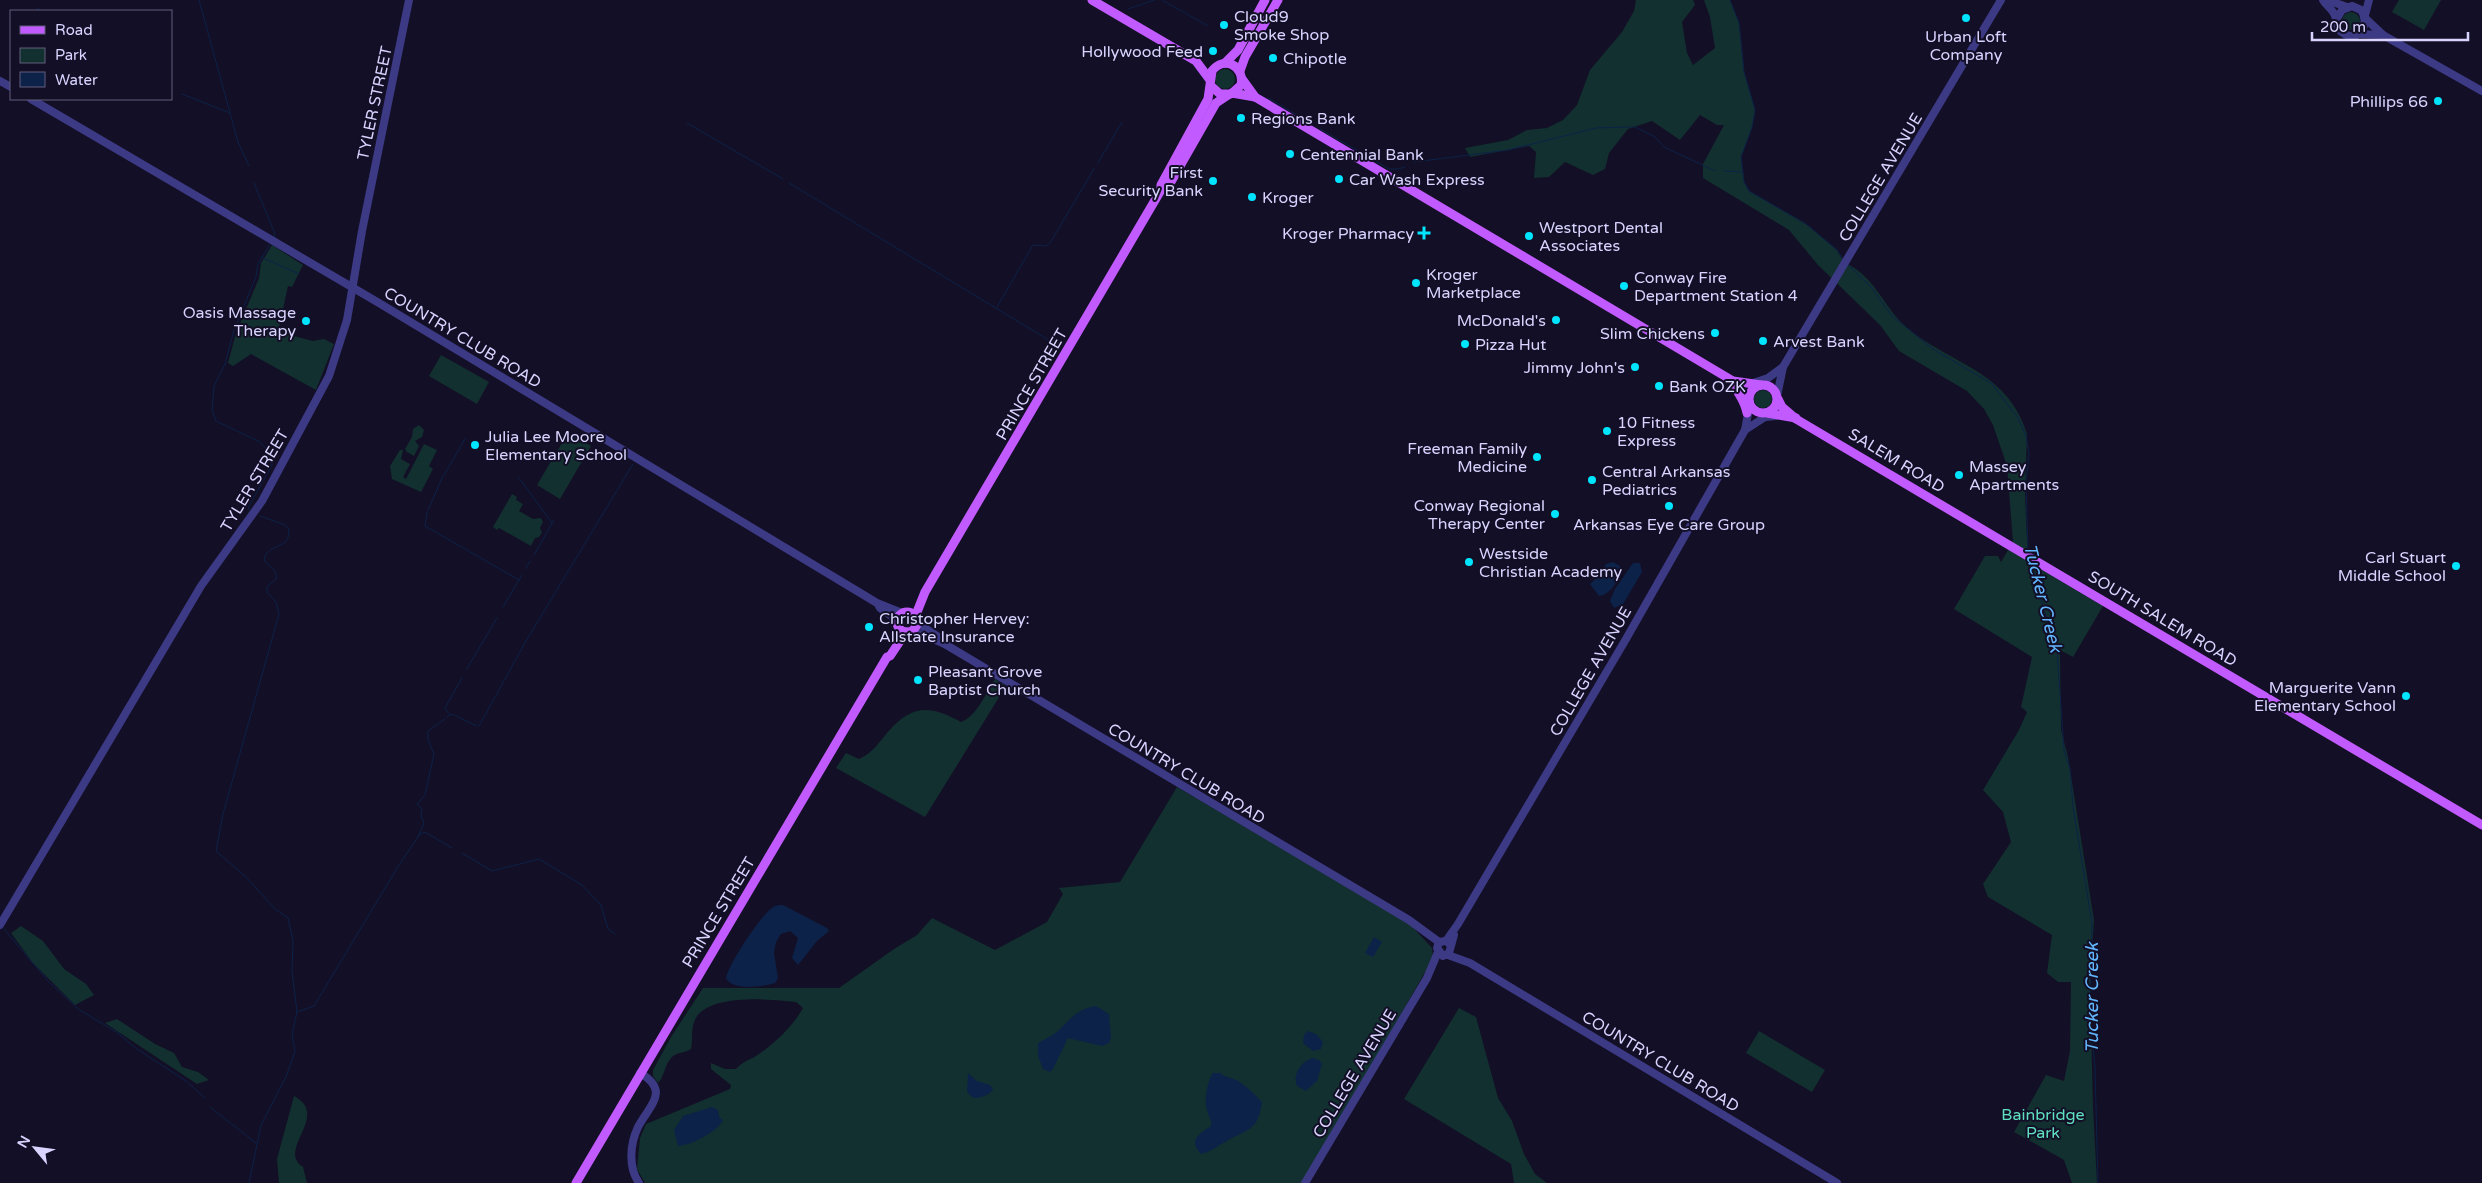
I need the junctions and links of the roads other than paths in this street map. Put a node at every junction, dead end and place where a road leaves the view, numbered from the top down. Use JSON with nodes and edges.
{"nodes":[{"id":1,"x":409,"y":0,"type":"edge"},
{"id":2,"x":1092,"y":0,"type":"edge"},
{"id":3,"x":1265,"y":0,"type":"edge"},
{"id":4,"x":1271,"y":0,"type":"edge"},
{"id":5,"x":1278,"y":0,"type":"edge"},
{"id":6,"x":2001,"y":0,"type":"edge"},
{"id":7,"x":2323,"y":0,"type":"edge"},
{"id":8,"x":2327,"y":0,"type":"edge"},
{"id":9,"x":2363,"y":0,"type":"edge"},
{"id":10,"x":2369,"y":0,"type":"edge"},
{"id":11,"x":2350,"y":7,"type":"junction"},
{"id":12,"x":2365,"y":17,"type":"junction"},
{"id":13,"x":2336,"y":20,"type":"junction"},
{"id":14,"x":1262,"y":28,"type":"junction"},
{"id":15,"x":2359,"y":34,"type":"junction"},
{"id":16,"x":2383,"y":35,"type":"junction"},
{"id":17,"x":1196,"y":61,"type":"junction"},
{"id":18,"x":1222,"y":64,"type":"junction"},
{"id":19,"x":1241,"y":75,"type":"junction"},
{"id":20,"x":1210,"y":82,"type":"junction"},
{"id":21,"x":2482,"y":91,"type":"edge"},
{"id":22,"x":1230,"y":94,"type":"junction"},
{"id":23,"x":1255,"y":97,"type":"junction"},
{"id":24,"x":33,"y":100,"type":"edge"},
{"id":25,"x":1165,"y":189,"type":"junction"},
{"id":26,"x":353,"y":288,"type":"junction"},
{"id":27,"x":1781,"y":368,"type":"junction"},
{"id":28,"x":1733,"y":382,"type":"junction"},
{"id":29,"x":1759,"y":384,"type":"junction"},
{"id":30,"x":1778,"y":395,"type":"junction"},
{"id":31,"x":1749,"y":401,"type":"junction"},
{"id":32,"x":1747,"y":413,"type":"junction"},
{"id":33,"x":1766,"y":413,"type":"junction"},
{"id":34,"x":1778,"y":415,"type":"junction"},
{"id":35,"x":1794,"y":417,"type":"junction"},
{"id":36,"x":1746,"y":429,"type":"junction"},
{"id":37,"x":2034,"y":559,"type":"joint"},
{"id":38,"x":907,"y":622,"type":"junction"},
{"id":39,"x":2482,"y":825,"type":"edge"},
{"id":40,"x":0,"y":925,"type":"edge"},
{"id":41,"x":1444,"y":948,"type":"junction"},
{"id":42,"x":640,"y":1073,"type":"junction"},
{"id":43,"x":576,"y":1183,"type":"edge"},
{"id":44,"x":639,"y":1183,"type":"edge"},
{"id":45,"x":1306,"y":1183,"type":"edge"},
{"id":46,"x":1837,"y":1183,"type":"edge"}],
"edges":[{"from":1,"to":26,"type":"street","name":"TYLER STREET"},
{"from":2,"to":17,"type":"main road"},
{"from":3,"to":18,"type":"main road"},
{"from":4,"to":14,"type":"main road"},
{"from":5,"to":14,"type":"main road"},
{"from":6,"to":27,"type":"street","name":"COLLEGE AVENUE"},
{"from":7,"to":13,"type":"street"},
{"from":8,"to":11,"type":"street"},
{"from":9,"to":11,"type":"street"},
{"from":10,"to":12,"type":"street"},
{"from":11,"to":12,"type":"street"},
{"from":11,"to":13,"type":"street"},
{"from":12,"to":15,"type":"street"},
{"from":12,"to":16,"type":"street"},
{"from":13,"to":15,"type":"street"},
{"from":14,"to":19,"type":"main road"},
{"from":15,"to":16,"type":"street"},
{"from":16,"to":21,"type":"street"},
{"from":17,"to":18,"type":"main road"},
{"from":17,"to":20,"type":"main road"},
{"from":18,"to":19,"type":"main road"},
{"from":18,"to":20,"type":"main road"},
{"from":19,"to":22,"type":"main road"},
{"from":19,"to":23,"type":"main road"},
{"from":20,"to":22,"type":"main road"},
{"from":20,"to":25,"type":"main road","name":"PRINCE STREET"},
{"from":22,"to":23,"type":"main road"},
{"from":22,"to":25,"type":"main road","name":"PRINCE STREET"},
{"from":23,"to":28,"type":"main road"},
{"from":24,"to":26,"type":"street","name":"COUNTRY CLUB ROAD"},
{"from":25,"to":38,"type":"main road","name":"PRINCE STREET"},
{"from":26,"to":38,"type":"street","name":"COUNTRY CLUB ROAD"},
{"from":26,"to":40,"type":"street","name":"TYLER STREET"},
{"from":27,"to":29,"type":"street","name":"COLLEGE AVENUE"},
{"from":27,"to":30,"type":"street","name":"COLLEGE AVENUE"},
{"from":28,"to":29,"type":"main road"},
{"from":28,"to":31,"type":"main road"},
{"from":28,"to":32,"type":"main road"},
{"from":29,"to":30,"type":"main road"},
{"from":29,"to":31,"type":"main road"},
{"from":30,"to":33,"type":"main road"},
{"from":30,"to":35,"type":"main road","name":"SALEM ROAD"},
{"from":31,"to":32,"type":"street","name":"COLLEGE AVENUE"},
{"from":31,"to":33,"type":"main road"},
{"from":32,"to":36,"type":"street","name":"COLLEGE AVENUE"},
{"from":33,"to":34,"type":"main road","name":"SALEM ROAD"},
{"from":33,"to":36,"type":"street","name":"COLLEGE AVENUE"},
{"from":34,"to":35,"type":"main road","name":"SALEM ROAD"},
{"from":34,"to":36,"type":"street"},
{"from":35,"to":37,"type":"main road","name":"SALEM ROAD"},
{"from":36,"to":41,"type":"street","name":"COLLEGE AVENUE"},
{"from":37,"to":39,"type":"main road","name":"SOUTH SALEM ROAD"},
{"from":38,"to":41,"type":"street","name":"COUNTRY CLUB ROAD"},
{"from":38,"to":42,"type":"main road","name":"PRINCE STREET"},
{"from":41,"to":45,"type":"street","name":"COLLEGE AVENUE"},
{"from":41,"to":46,"type":"street","name":"COUNTRY CLUB ROAD"},
{"from":42,"to":43,"type":"main road","name":"PRINCE STREET"},
{"from":42,"to":44,"type":"street"}]}
